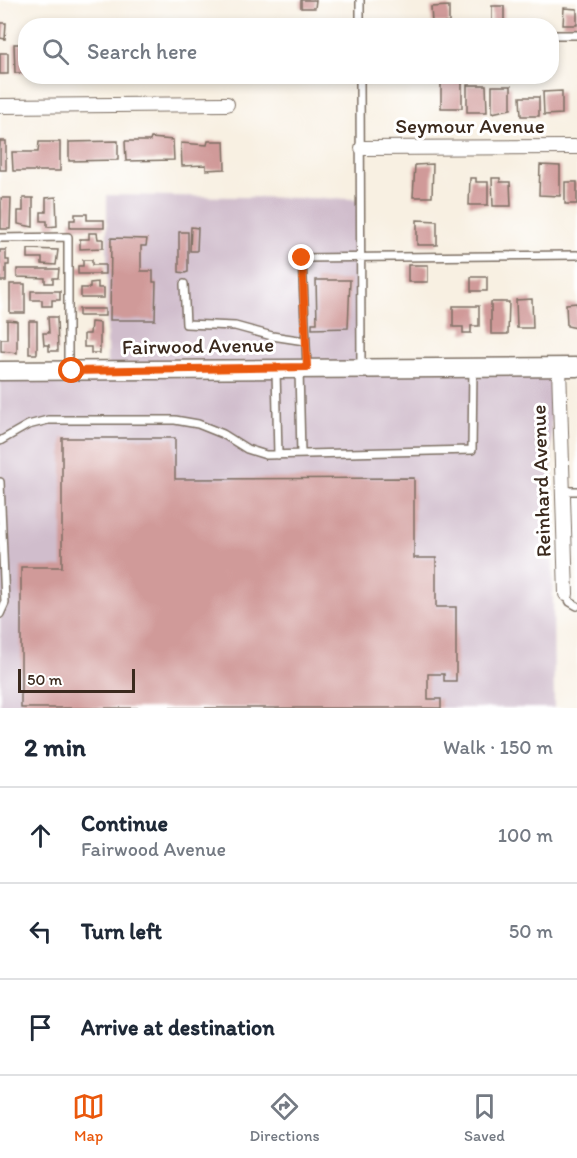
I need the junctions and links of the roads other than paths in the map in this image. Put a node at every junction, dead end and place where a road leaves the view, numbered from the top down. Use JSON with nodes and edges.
{"nodes":[{"id":1,"x":360,"y":0,"type":"edge"},
{"id":2,"x":360,"y":18,"type":"edge"},
{"id":3,"x":559,"y":35,"type":"edge"},
{"id":4,"x":577,"y":35,"type":"edge"},
{"id":5,"x":360,"y":84,"type":"edge"},
{"id":6,"x":227,"y":104,"type":"dead end"},
{"id":7,"x":0,"y":106,"type":"edge"},
{"id":8,"x":577,"y":147,"type":"edge"},
{"id":9,"x":362,"y":148,"type":"junction"},
{"id":10,"x":0,"y":238,"type":"edge"},
{"id":11,"x":577,"y":255,"type":"edge"},
{"id":12,"x":361,"y":256,"type":"junction"},
{"id":13,"x":184,"y":284,"type":"dead end"},
{"id":14,"x":305,"y":341,"type":"junction"},
{"id":15,"x":303,"y":367,"type":"junction"},
{"id":16,"x":361,"y":367,"type":"junction"},
{"id":17,"x":568,"y":367,"type":"edge"},
{"id":18,"x":276,"y":368,"type":"junction"},
{"id":19,"x":473,"y":368,"type":"junction"},
{"id":20,"x":0,"y":371,"type":"edge"},
{"id":21,"x":68,"y":371,"type":"junction"},
{"id":22,"x":0,"y":441,"type":"edge"},
{"id":23,"x":301,"y":454,"type":"junction"},
{"id":24,"x":278,"y":455,"type":"junction"},
{"id":25,"x":0,"y":482,"type":"edge"},
{"id":26,"x":570,"y":491,"type":"edge"},
{"id":27,"x":566,"y":594,"type":"joint"},
{"id":28,"x":577,"y":606,"type":"edge"},
{"id":29,"x":0,"y":614,"type":"edge"}],
"edges":[{"from":1,"to":2,"type":"lane"},
{"from":3,"to":4,"type":"lane"},
{"from":5,"to":9,"type":"lane"},
{"from":6,"to":7,"type":"street"},
{"from":8,"to":9,"type":"street","name":"Seymour Avenue"},
{"from":9,"to":12,"type":"lane"},
{"from":10,"to":21,"type":"lane"},
{"from":11,"to":12,"type":"lane"},
{"from":12,"to":14,"type":"lane"},
{"from":12,"to":16,"type":"lane"},
{"from":13,"to":14,"type":"lane"},
{"from":14,"to":15,"type":"lane"},
{"from":15,"to":16,"type":"street","name":"Fairwood Avenue"},
{"from":15,"to":18,"type":"street","name":"Fairwood Avenue"},
{"from":15,"to":23,"type":"lane"},
{"from":16,"to":19,"type":"street","name":"Fairwood Avenue"},
{"from":17,"to":19,"type":"street","name":"Fairwood Avenue"},
{"from":17,"to":26,"type":"street","name":"Reinhard Avenue"},
{"from":18,"to":21,"type":"street","name":"Fairwood Avenue"},
{"from":18,"to":24,"type":"lane"},
{"from":19,"to":23,"type":"lane"},
{"from":20,"to":21,"type":"street","name":"Fairwood Avenue"},
{"from":22,"to":24,"type":"lane"},
{"from":23,"to":24,"type":"lane"},
{"from":25,"to":29,"type":"lane"},
{"from":26,"to":27,"type":"street","name":"Reinhard Avenue"},
{"from":27,"to":28,"type":"lane"}]}
